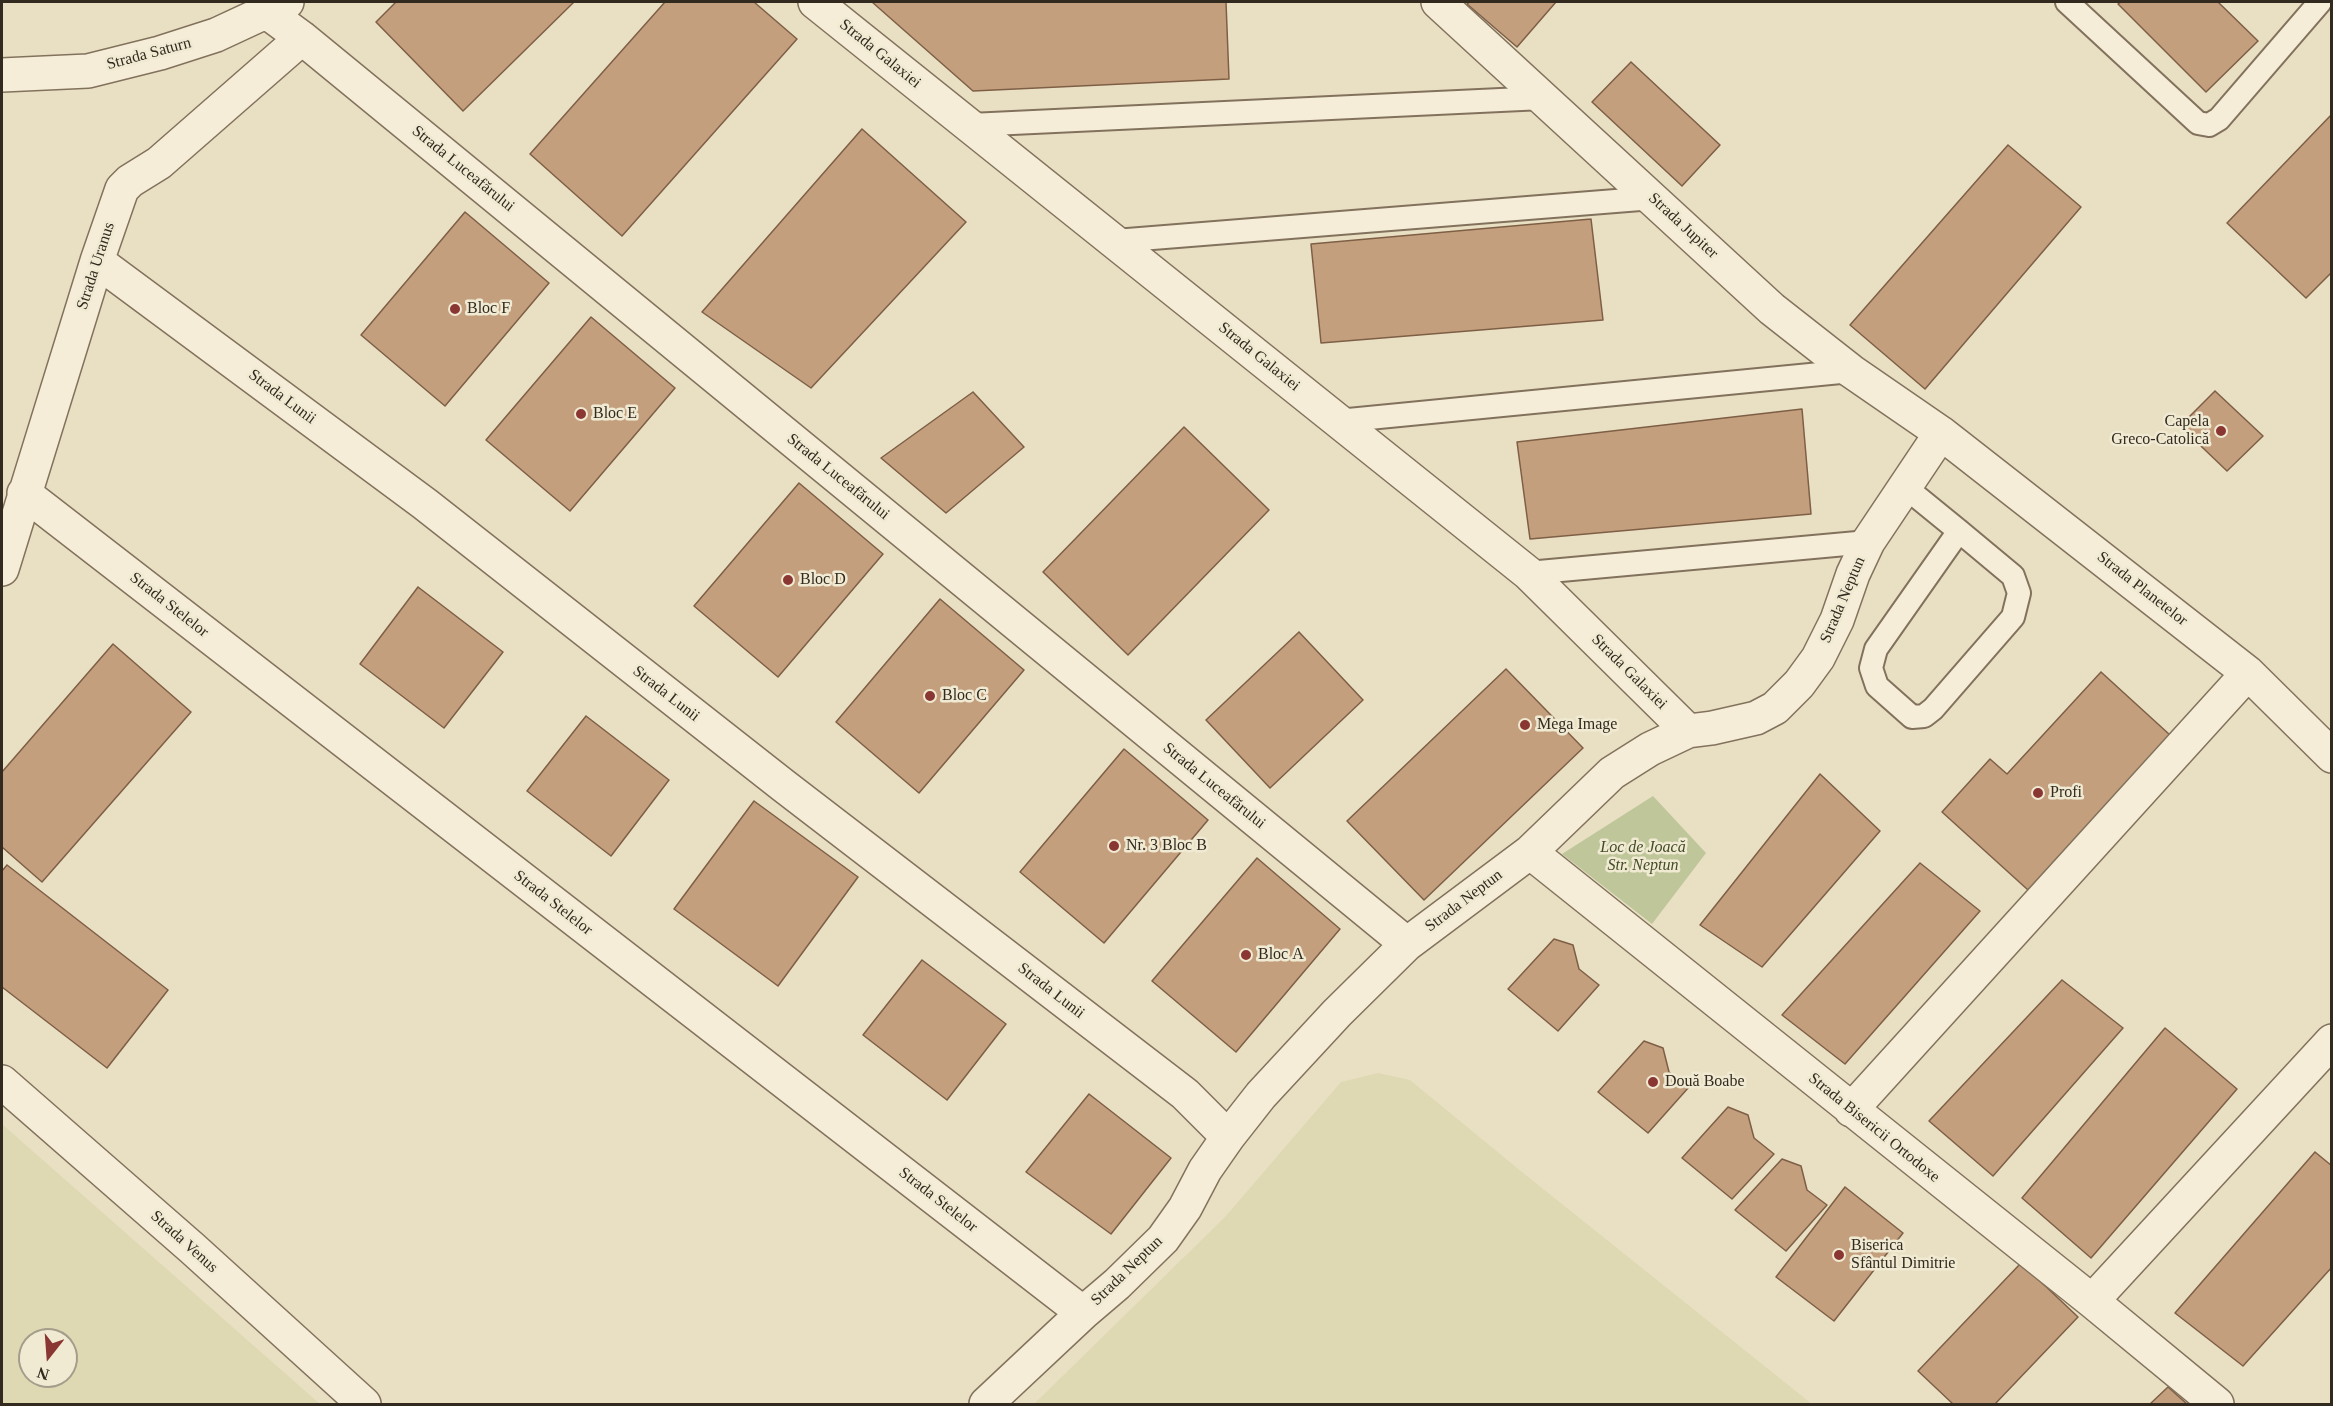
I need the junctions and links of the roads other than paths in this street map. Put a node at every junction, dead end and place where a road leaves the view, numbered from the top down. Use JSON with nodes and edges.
{"nodes":[{"id":1,"x":815,"y":2,"type":"edge"},
{"id":2,"x":1438,"y":2,"type":"edge"},
{"id":3,"x":2067,"y":2,"type":"edge"},
{"id":4,"x":2320,"y":2,"type":"edge"},
{"id":5,"x":278,"y":7,"type":"edge"},
{"id":6,"x":302,"y":38,"type":"junction"},
{"id":7,"x":2,"y":75,"type":"edge"},
{"id":8,"x":1543,"y":98,"type":"junction"},
{"id":9,"x":970,"y":126,"type":"junction"},
{"id":10,"x":1653,"y":198,"type":"junction"},
{"id":11,"x":1114,"y":241,"type":"junction"},
{"id":12,"x":97,"y":261,"type":"junction"},
{"id":13,"x":1851,"y":371,"type":"junction"},
{"id":14,"x":1338,"y":421,"type":"junction"},
{"id":15,"x":1941,"y":433,"type":"junction"},
{"id":16,"x":1905,"y":487,"type":"junction"},
{"id":17,"x":24,"y":493,"type":"junction"},
{"id":18,"x":1959,"y":531,"type":"junction"},
{"id":19,"x":1868,"y":542,"type":"junction"},
{"id":20,"x":2,"y":569,"type":"edge"},
{"id":21,"x":1528,"y":573,"type":"junction"},
{"id":22,"x":2248,"y":673,"type":"junction"},
{"id":23,"x":1688,"y":730,"type":"junction"},
{"id":24,"x":2331,"y":756,"type":"edge"},
{"id":25,"x":1530,"y":852,"type":"junction"},
{"id":26,"x":1407,"y":944,"type":"junction"},
{"id":27,"x":2331,"y":1041,"type":"edge"},
{"id":28,"x":2,"y":1082,"type":"edge"},
{"id":29,"x":1851,"y":1110,"type":"junction"},
{"id":30,"x":1227,"y":1137,"type":"junction"},
{"id":31,"x":2092,"y":1300,"type":"junction"},
{"id":32,"x":1083,"y":1313,"type":"junction"},
{"id":33,"x":364,"y":1404,"type":"edge"},
{"id":34,"x":986,"y":1404,"type":"edge"},
{"id":35,"x":2217,"y":1404,"type":"edge"}],
"edges":[{"from":1,"to":9,"type":"street","name":"Strada Galaxiei"},
{"from":2,"to":8,"type":"street","name":"Strada Jupiter"},
{"from":3,"to":4,"type":"lane"},
{"from":5,"to":6,"type":"street","name":"Strada Luceafărului"},
{"from":5,"to":7,"type":"street","name":"Strada Saturn"},
{"from":6,"to":12,"type":"street","name":"Strada Uranus"},
{"from":6,"to":26,"type":"street","name":"Strada Luceafărului"},
{"from":8,"to":9,"type":"lane"},
{"from":8,"to":10,"type":"street","name":"Strada Jupiter"},
{"from":9,"to":11,"type":"street","name":"Strada Galaxiei"},
{"from":10,"to":11,"type":"lane"},
{"from":10,"to":13,"type":"street","name":"Strada Jupiter"},
{"from":11,"to":14,"type":"street","name":"Strada Galaxiei"},
{"from":12,"to":17,"type":"street","name":"Strada Uranus"},
{"from":12,"to":30,"type":"street","name":"Strada Lunii"},
{"from":13,"to":14,"type":"lane"},
{"from":13,"to":15,"type":"street","name":"Strada Jupiter"},
{"from":14,"to":21,"type":"street","name":"Strada Galaxiei"},
{"from":15,"to":16,"type":"street","name":"Strada Neptun"},
{"from":15,"to":22,"type":"street","name":"Strada Planetelor"},
{"from":16,"to":18,"type":"lane"},
{"from":16,"to":19,"type":"street","name":"Strada Neptun"},
{"from":17,"to":20,"type":"street","name":"Strada Uranus"},
{"from":17,"to":32,"type":"street","name":"Strada Stelelor"},
{"from":18,"to":18,"type":"lane"},
{"from":19,"to":21,"type":"lane"},
{"from":19,"to":23,"type":"street","name":"Strada Neptun"},
{"from":21,"to":23,"type":"street","name":"Strada Galaxiei"},
{"from":22,"to":24,"type":"street","name":"Strada Planetelor"},
{"from":22,"to":29,"type":"street"},
{"from":23,"to":25,"type":"street","name":"Strada Neptun"},
{"from":25,"to":26,"type":"street","name":"Strada Neptun"},
{"from":25,"to":29,"type":"street","name":"Strada Bisericii Ortodoxe"},
{"from":26,"to":30,"type":"street","name":"Strada Neptun"},
{"from":27,"to":31,"type":"street"},
{"from":28,"to":33,"type":"street","name":"Strada Venus"},
{"from":29,"to":31,"type":"street","name":"Strada Bisericii Ortodoxe"},
{"from":30,"to":32,"type":"street","name":"Strada Neptun"},
{"from":31,"to":35,"type":"street","name":"Strada Bisericii Ortodoxe"},
{"from":32,"to":34,"type":"street","name":"Strada Neptun"}]}
